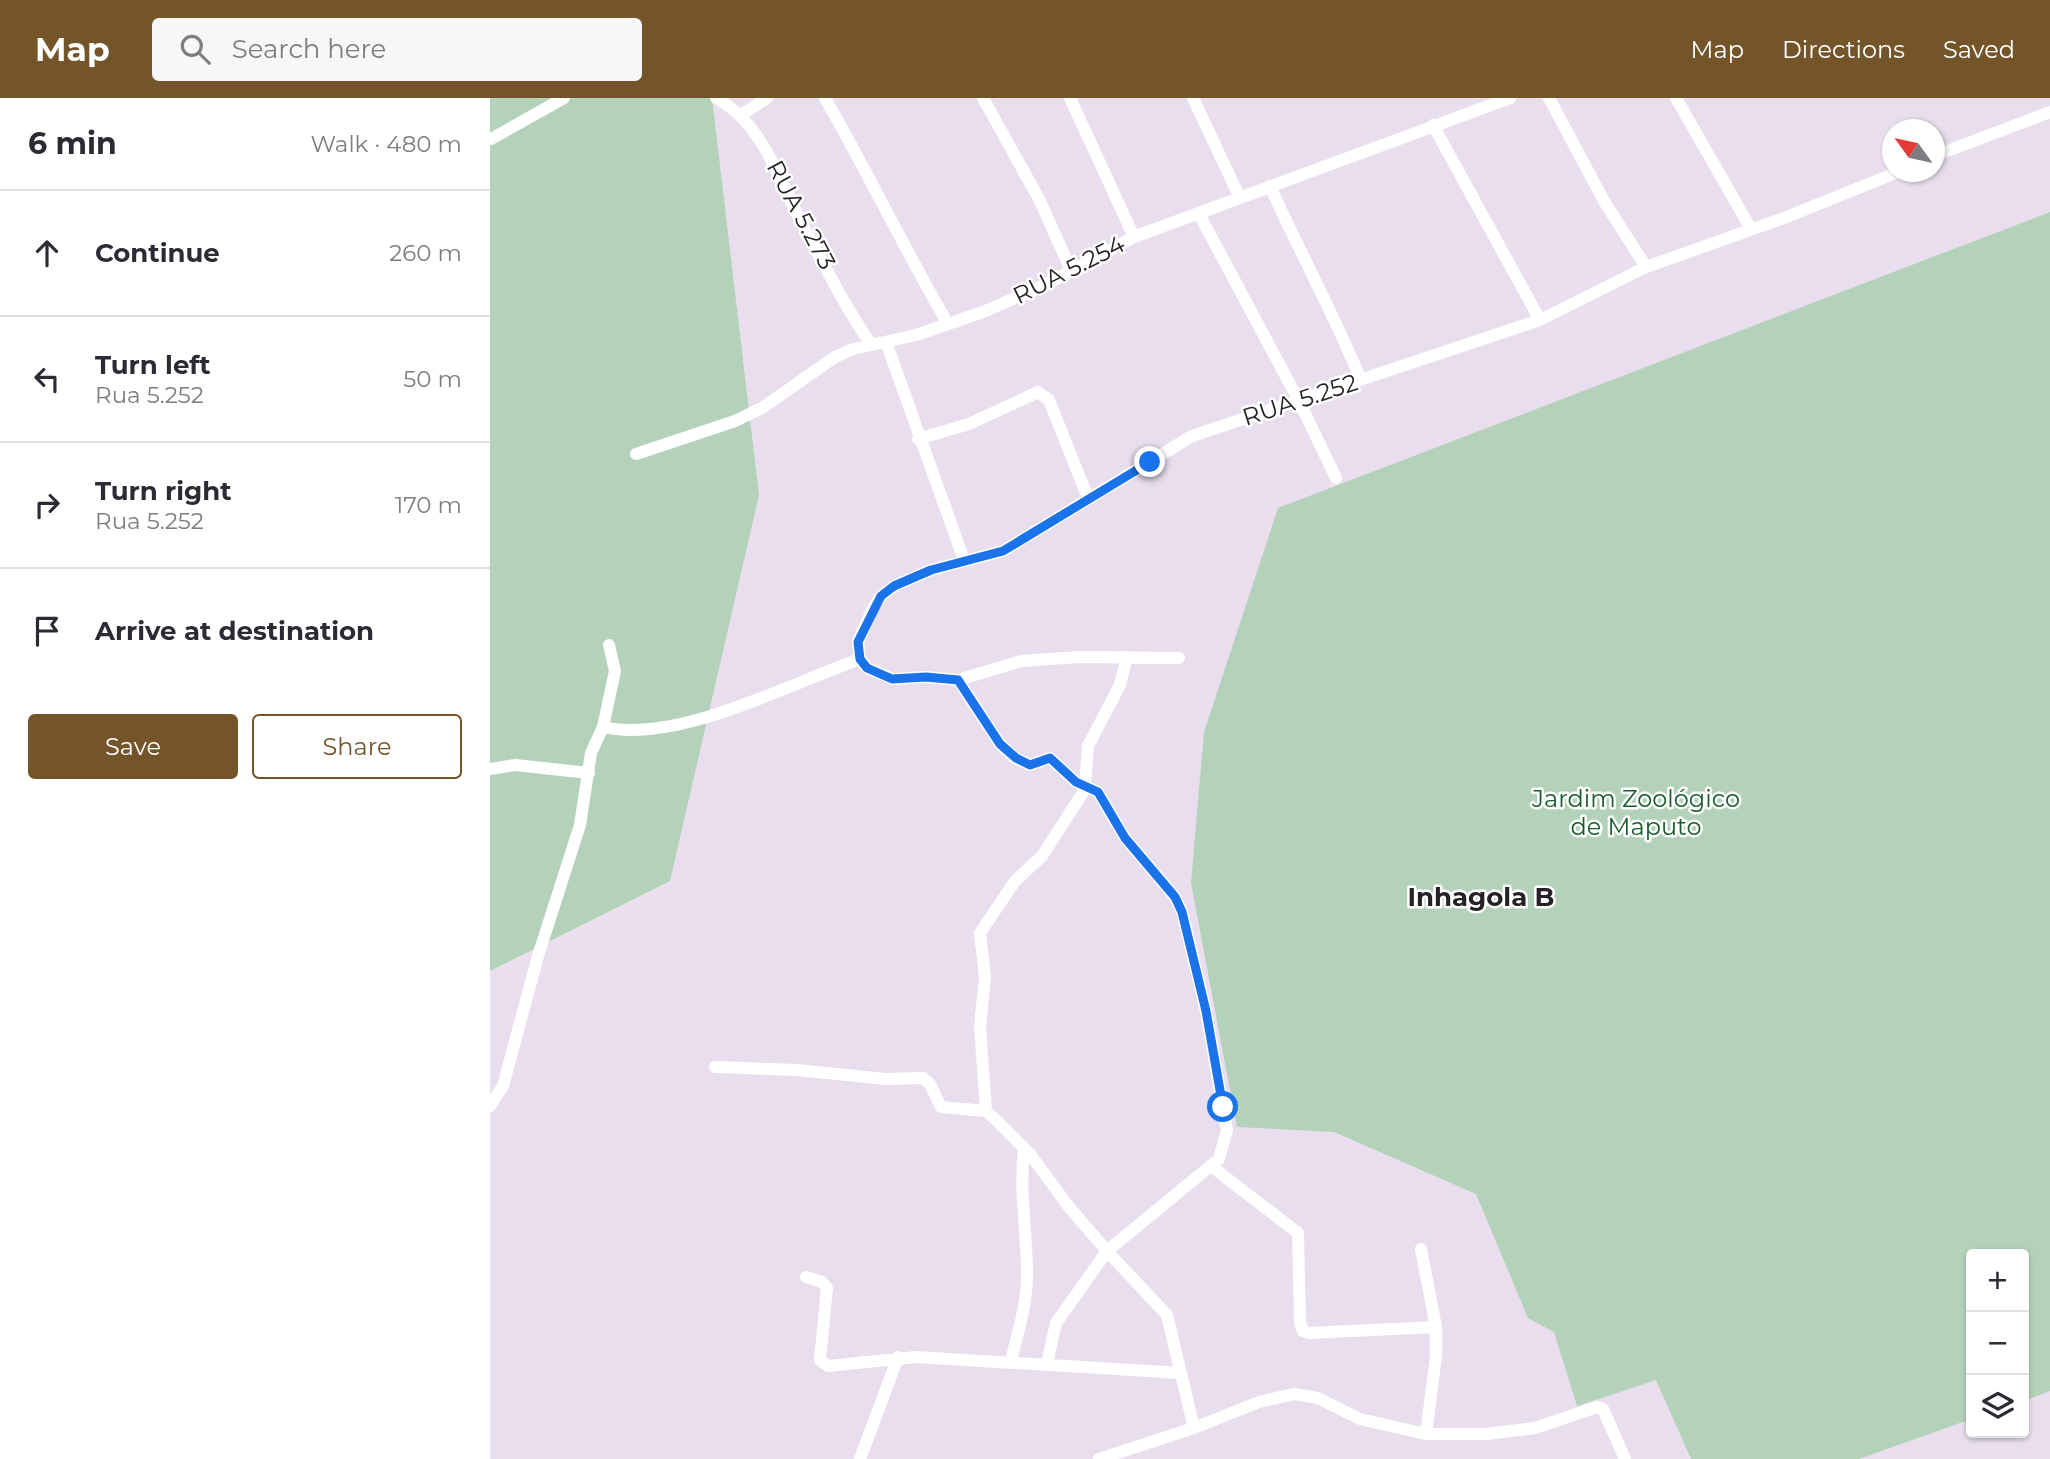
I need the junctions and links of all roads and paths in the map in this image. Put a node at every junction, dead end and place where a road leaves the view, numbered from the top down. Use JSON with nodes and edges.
{"nodes":[{"id":1,"x":564,"y":98,"type":"edge"},
{"id":2,"x":716,"y":98,"type":"edge"},
{"id":3,"x":767,"y":98,"type":"edge"},
{"id":4,"x":825,"y":98,"type":"edge"},
{"id":5,"x":983,"y":98,"type":"edge"},
{"id":6,"x":1070,"y":98,"type":"edge"},
{"id":7,"x":1193,"y":98,"type":"edge"},
{"id":8,"x":1510,"y":98,"type":"edge"},
{"id":9,"x":1549,"y":98,"type":"edge"},
{"id":10,"x":1676,"y":98,"type":"edge"},
{"id":11,"x":2050,"y":112,"type":"edge"},
{"id":12,"x":740,"y":116,"type":"junction"},
{"id":13,"x":1433,"y":125,"type":"junction"},
{"id":14,"x":491,"y":139,"type":"edge"},
{"id":15,"x":1945,"y":152,"type":"edge"},
{"id":16,"x":1882,"y":178,"type":"edge"},
{"id":17,"x":1270,"y":186,"type":"junction"},
{"id":18,"x":1240,"y":198,"type":"junction"},
{"id":19,"x":1199,"y":214,"type":"junction"},
{"id":20,"x":1751,"y":229,"type":"junction"},
{"id":21,"x":1134,"y":237,"type":"junction"},
{"id":22,"x":1646,"y":267,"type":"junction"},
{"id":23,"x":1071,"y":270,"type":"junction"},
{"id":24,"x":1540,"y":320,"type":"junction"},
{"id":25,"x":948,"y":324,"type":"junction"},
{"id":26,"x":886,"y":342,"type":"junction"},
{"id":27,"x":871,"y":344,"type":"junction"},
{"id":28,"x":1361,"y":380,"type":"junction"},
{"id":29,"x":1299,"y":401,"type":"junction"},
{"id":30,"x":918,"y":439,"type":"junction"},
{"id":31,"x":636,"y":454,"type":"dead end"},
{"id":32,"x":1336,"y":478,"type":"dead end"},
{"id":33,"x":1088,"y":498,"type":"junction"},
{"id":34,"x":964,"y":560,"type":"junction"},
{"id":35,"x":609,"y":645,"type":"dead end"},
{"id":36,"x":1127,"y":657,"type":"junction"},
{"id":37,"x":1179,"y":658,"type":"dead end"},
{"id":38,"x":860,"y":659,"type":"junction"},
{"id":39,"x":958,"y":680,"type":"junction"},
{"id":40,"x":603,"y":727,"type":"junction"},
{"id":41,"x":490,"y":769,"type":"edge"},
{"id":42,"x":589,"y":773,"type":"junction"},
{"id":43,"x":1086,"y":785,"type":"junction"},
{"id":44,"x":715,"y":1067,"type":"dead end"},
{"id":45,"x":490,"y":1107,"type":"edge"},
{"id":46,"x":986,"y":1111,"type":"junction"},
{"id":47,"x":1024,"y":1149,"type":"junction"},
{"id":48,"x":1211,"y":1166,"type":"junction"},
{"id":49,"x":1421,"y":1249,"type":"dead end"},
{"id":50,"x":1107,"y":1251,"type":"junction"},
{"id":51,"x":806,"y":1277,"type":"dead end"},
{"id":52,"x":1436,"y":1327,"type":"junction"},
{"id":53,"x":898,"y":1357,"type":"junction"},
{"id":54,"x":1011,"y":1361,"type":"junction"},
{"id":55,"x":1047,"y":1363,"type":"junction"},
{"id":56,"x":1181,"y":1373,"type":"junction"},
{"id":57,"x":1194,"y":1428,"type":"junction"},
{"id":58,"x":1426,"y":1434,"type":"junction"},
{"id":59,"x":860,"y":1459,"type":"edge"},
{"id":60,"x":1099,"y":1459,"type":"edge"},
{"id":61,"x":1625,"y":1459,"type":"edge"}],
"edges":[{"from":1,"to":14,"type":"street"},
{"from":2,"to":12,"type":"street","name":"RUA 5.273"},
{"from":3,"to":12,"type":"street"},
{"from":4,"to":25,"type":"street"},
{"from":5,"to":23,"type":"street"},
{"from":6,"to":21,"type":"street"},
{"from":7,"to":18,"type":"street"},
{"from":8,"to":13,"type":"street","name":"RUA 5.254"},
{"from":9,"to":22,"type":"street"},
{"from":10,"to":20,"type":"street"},
{"from":11,"to":15,"type":"street"},
{"from":12,"to":27,"type":"street","name":"RUA 5.273"},
{"from":13,"to":17,"type":"street","name":"RUA 5.254"},
{"from":13,"to":24,"type":"street"},
{"from":16,"to":20,"type":"street","name":"RUA 5.252"},
{"from":17,"to":18,"type":"street","name":"RUA 5.254"},
{"from":17,"to":28,"type":"street"},
{"from":18,"to":19,"type":"street","name":"RUA 5.254"},
{"from":19,"to":21,"type":"street","name":"RUA 5.254"},
{"from":19,"to":29,"type":"street"},
{"from":20,"to":22,"type":"street","name":"RUA 5.252"},
{"from":21,"to":23,"type":"street","name":"RUA 5.254"},
{"from":22,"to":24,"type":"street","name":"RUA 5.252"},
{"from":23,"to":25,"type":"street","name":"RUA 5.254"},
{"from":24,"to":28,"type":"street","name":"RUA 5.252"},
{"from":25,"to":26,"type":"street","name":"RUA 5.254"},
{"from":26,"to":27,"type":"street","name":"RUA 5.254"},
{"from":26,"to":30,"type":"street"},
{"from":27,"to":31,"type":"street","name":"RUA 5.254"},
{"from":28,"to":29,"type":"street","name":"RUA 5.252"},
{"from":29,"to":32,"type":"street"},
{"from":29,"to":33,"type":"street","name":"RUA 5.252"},
{"from":30,"to":33,"type":"street"},
{"from":30,"to":34,"type":"street"},
{"from":33,"to":34,"type":"street","name":"RUA 5.252"},
{"from":34,"to":38,"type":"street","name":"RUA 5.252"},
{"from":35,"to":40,"type":"street"},
{"from":36,"to":37,"type":"street"},
{"from":36,"to":39,"type":"street"},
{"from":36,"to":43,"type":"street"},
{"from":38,"to":39,"type":"street"},
{"from":38,"to":40,"type":"street"},
{"from":39,"to":43,"type":"street"},
{"from":40,"to":42,"type":"street"},
{"from":41,"to":42,"type":"street"},
{"from":42,"to":45,"type":"street"},
{"from":43,"to":46,"type":"street"},
{"from":43,"to":48,"type":"street"},
{"from":44,"to":46,"type":"street"},
{"from":46,"to":47,"type":"street"},
{"from":47,"to":50,"type":"street"},
{"from":47,"to":54,"type":"street"},
{"from":48,"to":50,"type":"street"},
{"from":48,"to":52,"type":"street"},
{"from":49,"to":52,"type":"street"},
{"from":50,"to":55,"type":"street"},
{"from":50,"to":56,"type":"street"},
{"from":51,"to":53,"type":"street"},
{"from":52,"to":58,"type":"street"},
{"from":53,"to":54,"type":"street"},
{"from":53,"to":59,"type":"street"},
{"from":54,"to":55,"type":"street"},
{"from":55,"to":56,"type":"street"},
{"from":56,"to":57,"type":"street"},
{"from":57,"to":58,"type":"street"},
{"from":57,"to":60,"type":"street"},
{"from":58,"to":61,"type":"street"}]}
